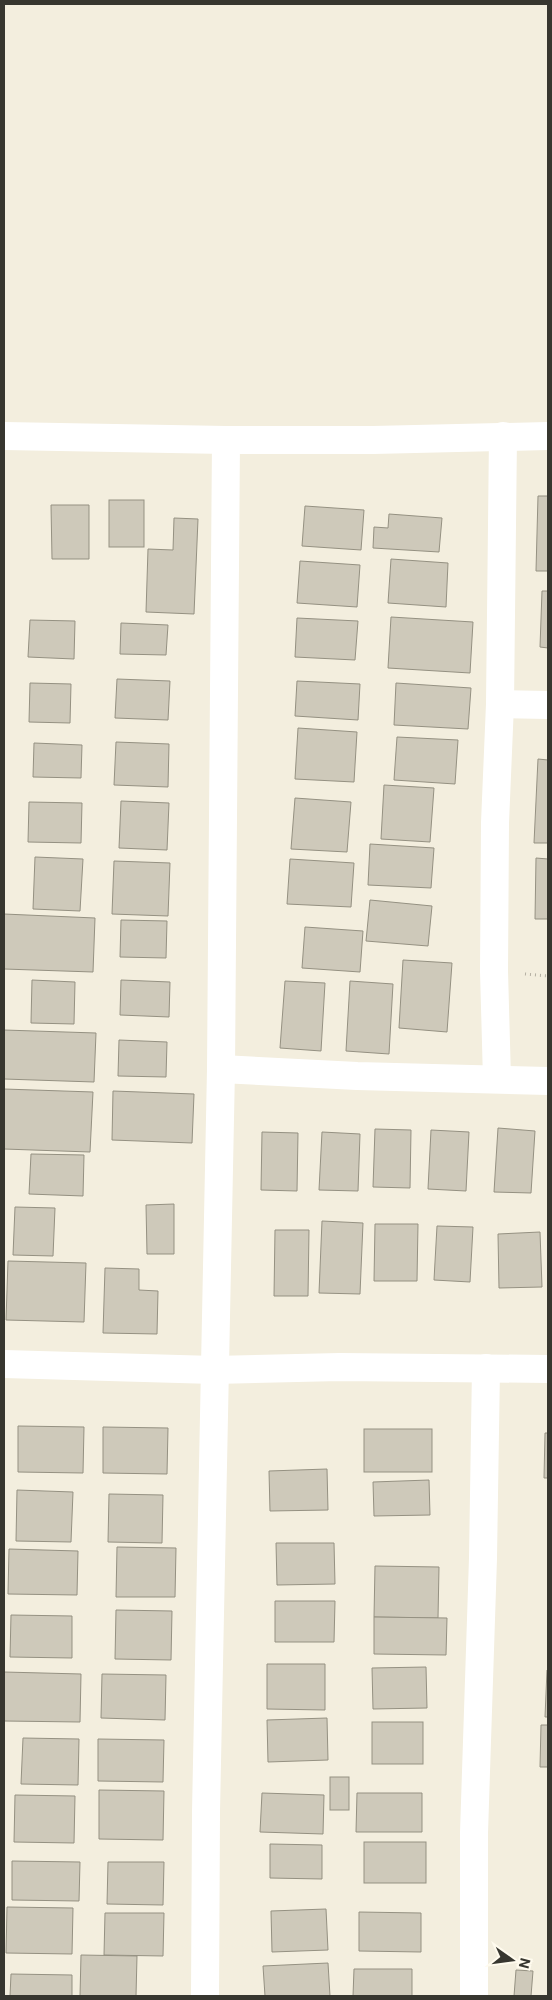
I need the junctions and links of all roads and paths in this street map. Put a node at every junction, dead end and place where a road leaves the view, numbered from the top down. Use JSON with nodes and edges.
{"nodes":[{"id":1,"x":4,"y":436,"type":"edge"},
{"id":2,"x":503,"y":436,"type":"junction"},
{"id":3,"x":548,"y":436,"type":"edge"},
{"id":4,"x":226,"y":440,"type":"junction"},
{"id":5,"x":500,"y":704,"type":"junction"},
{"id":6,"x":548,"y":705,"type":"edge"},
{"id":7,"x":221,"y":1069,"type":"junction"},
{"id":8,"x":497,"y":1079,"type":"junction"},
{"id":9,"x":548,"y":1081,"type":"edge"},
{"id":10,"x":4,"y":1364,"type":"edge"},
{"id":11,"x":486,"y":1368,"type":"junction"},
{"id":12,"x":548,"y":1369,"type":"edge"},
{"id":13,"x":214,"y":1370,"type":"junction"},
{"id":14,"x":204,"y":1996,"type":"edge"},
{"id":15,"x":474,"y":1996,"type":"edge"}],
"edges":[{"from":1,"to":4,"type":"street"},
{"from":2,"to":3,"type":"street"},
{"from":2,"to":4,"type":"street"},
{"from":2,"to":5,"type":"street"},
{"from":4,"to":7,"type":"street"},
{"from":5,"to":6,"type":"street"},
{"from":5,"to":8,"type":"street"},
{"from":7,"to":8,"type":"street"},
{"from":7,"to":13,"type":"street"},
{"from":8,"to":9,"type":"street"},
{"from":10,"to":13,"type":"street"},
{"from":11,"to":12,"type":"street"},
{"from":11,"to":13,"type":"street"},
{"from":11,"to":15,"type":"street"},
{"from":13,"to":14,"type":"street"}]}
